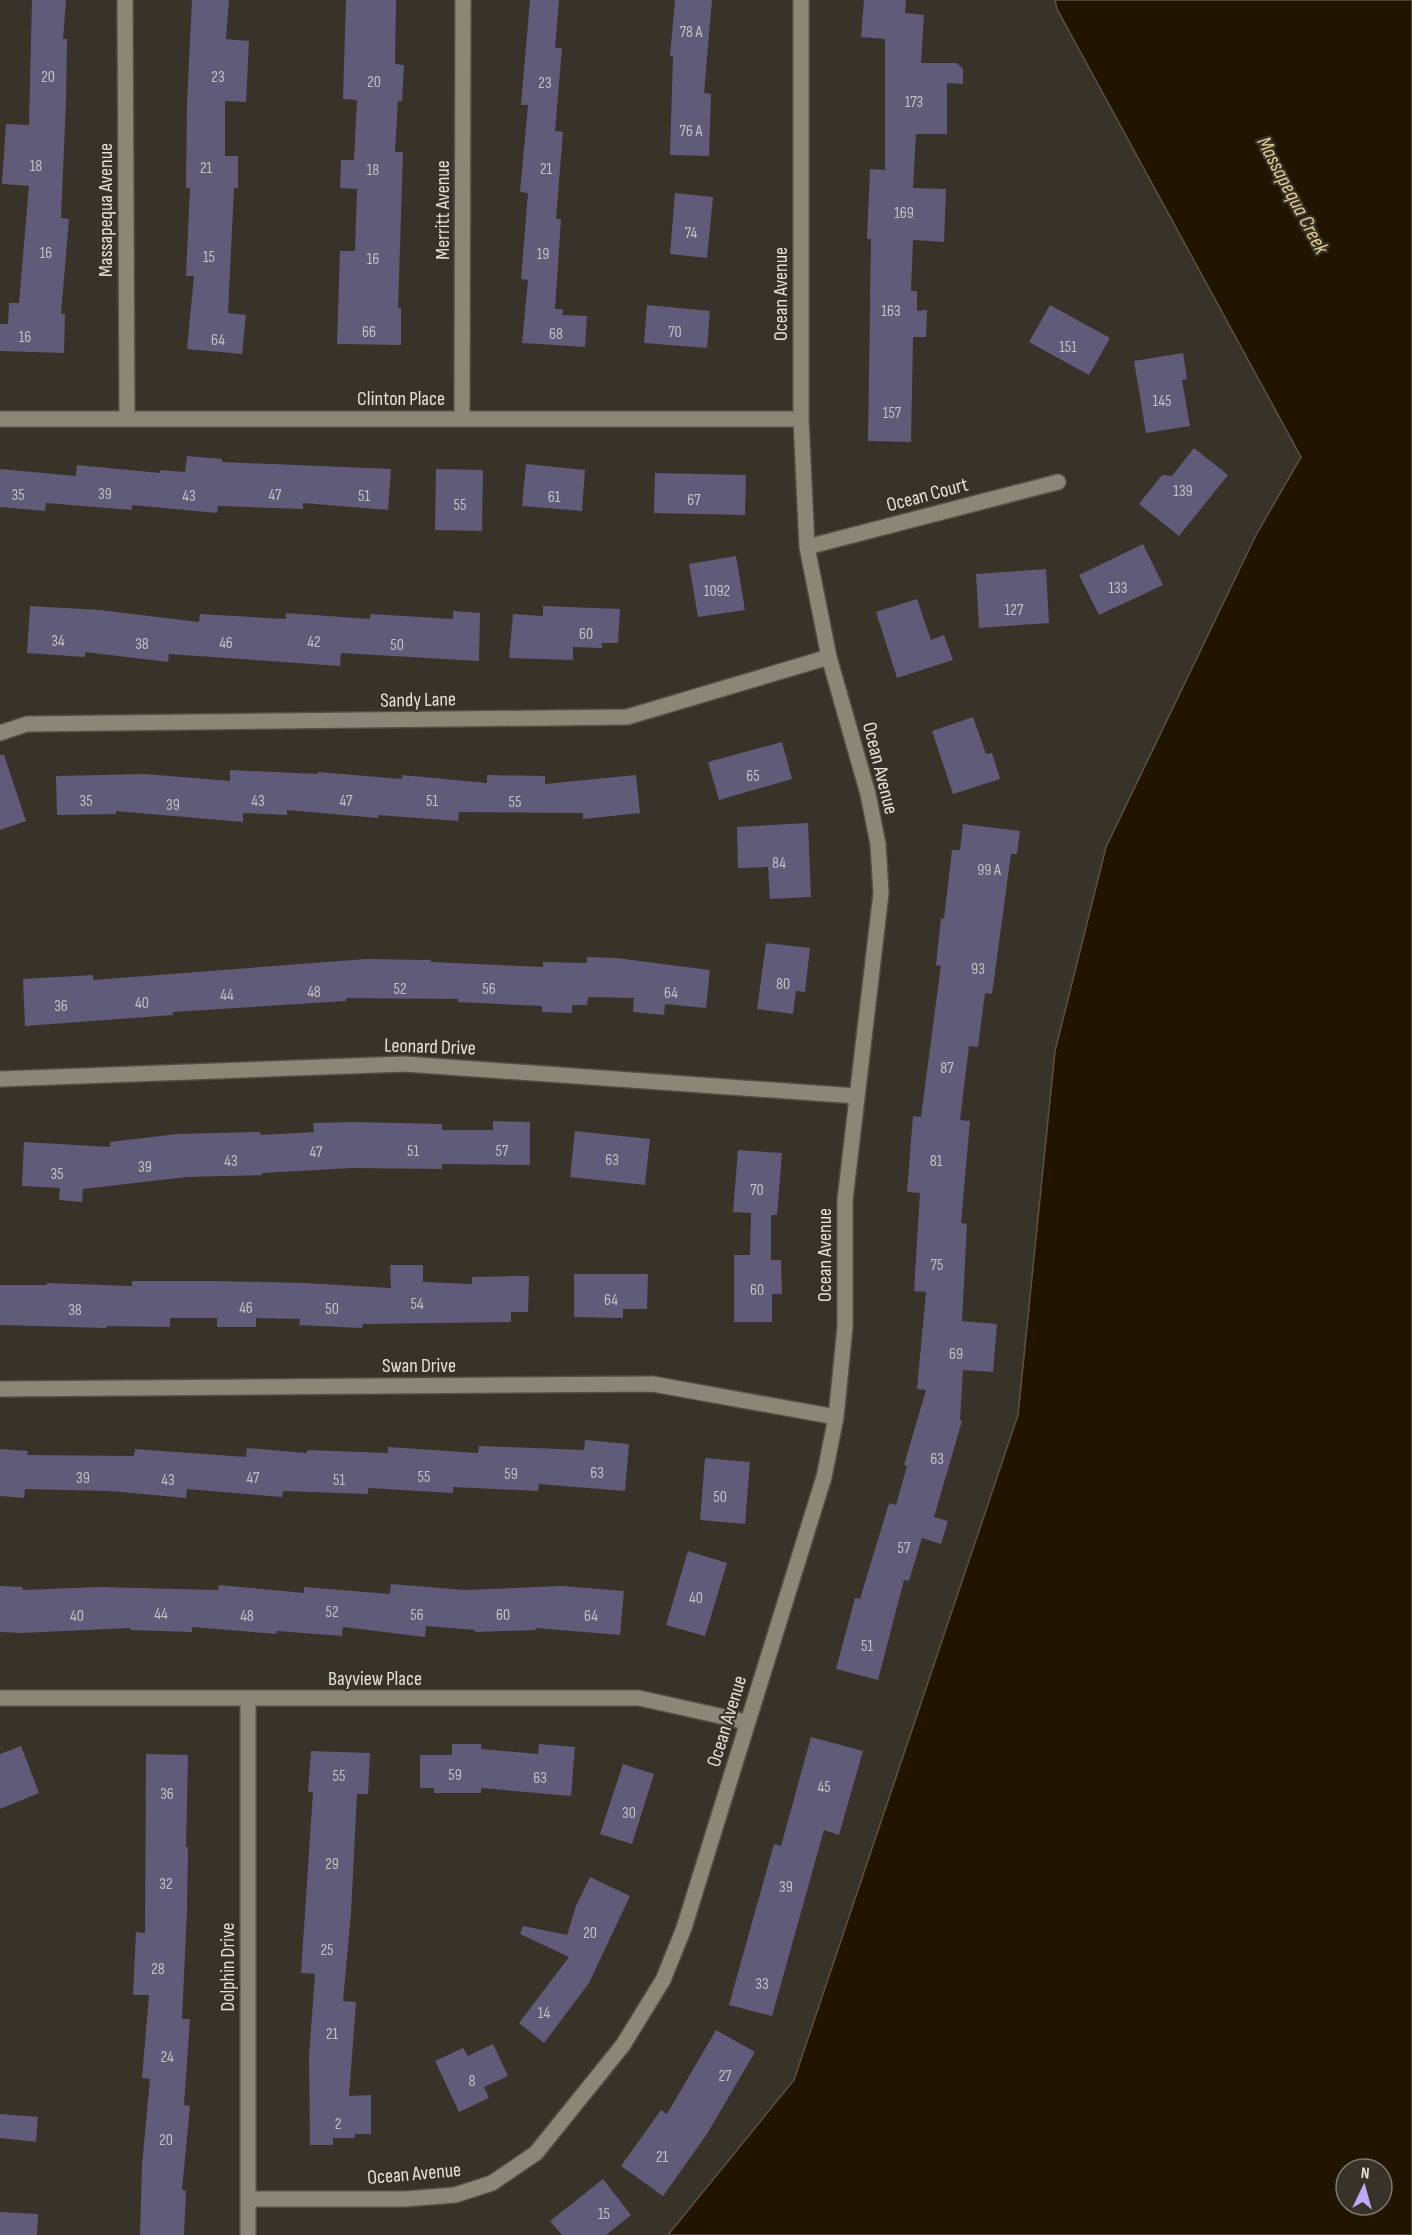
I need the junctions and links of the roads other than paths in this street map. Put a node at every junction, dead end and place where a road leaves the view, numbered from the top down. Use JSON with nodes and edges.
{"nodes":[{"id":1,"x":125,"y":0,"type":"edge"},
{"id":2,"x":463,"y":0,"type":"edge"},
{"id":3,"x":801,"y":0,"type":"edge"},
{"id":4,"x":0,"y":419,"type":"edge"},
{"id":5,"x":127,"y":419,"type":"junction"},
{"id":6,"x":462,"y":419,"type":"junction"},
{"id":7,"x":801,"y":419,"type":"junction"},
{"id":8,"x":1058,"y":482,"type":"dead end"},
{"id":9,"x":807,"y":547,"type":"junction"},
{"id":10,"x":829,"y":657,"type":"junction"},
{"id":11,"x":0,"y":733,"type":"edge"},
{"id":12,"x":0,"y":1079,"type":"edge"},
{"id":13,"x":857,"y":1096,"type":"junction"},
{"id":14,"x":0,"y":1389,"type":"edge"},
{"id":15,"x":836,"y":1417,"type":"junction"},
{"id":16,"x":0,"y":1698,"type":"edge"},
{"id":17,"x":248,"y":1699,"type":"junction"},
{"id":18,"x":747,"y":1722,"type":"junction"},
{"id":19,"x":248,"y":2199,"type":"junction"},
{"id":20,"x":248,"y":2235,"type":"edge"}],
"edges":[{"from":1,"to":5,"type":"street","name":"Massapequa Avenue"},
{"from":2,"to":6,"type":"street","name":"Merritt Avenue"},
{"from":3,"to":7,"type":"street","name":"Ocean Avenue"},
{"from":4,"to":5,"type":"street","name":"Clinton Place"},
{"from":5,"to":6,"type":"street","name":"Clinton Place"},
{"from":6,"to":7,"type":"street","name":"Clinton Place"},
{"from":7,"to":9,"type":"street","name":"Ocean Avenue"},
{"from":8,"to":9,"type":"street","name":"Ocean Court"},
{"from":9,"to":10,"type":"street","name":"Ocean Avenue"},
{"from":10,"to":11,"type":"street","name":"Sandy Lane"},
{"from":10,"to":13,"type":"street","name":"Ocean Avenue"},
{"from":12,"to":13,"type":"street","name":"Leonard Drive"},
{"from":13,"to":15,"type":"street","name":"Ocean Avenue"},
{"from":14,"to":15,"type":"street","name":"Swan Drive"},
{"from":15,"to":18,"type":"street","name":"Ocean Avenue"},
{"from":16,"to":17,"type":"street","name":"Bayview Place"},
{"from":17,"to":18,"type":"street","name":"Bayview Place"},
{"from":17,"to":19,"type":"street","name":"Dolphin Drive"},
{"from":18,"to":19,"type":"street","name":"Ocean Avenue"},
{"from":19,"to":20,"type":"street","name":"Dolphin Drive"}]}
